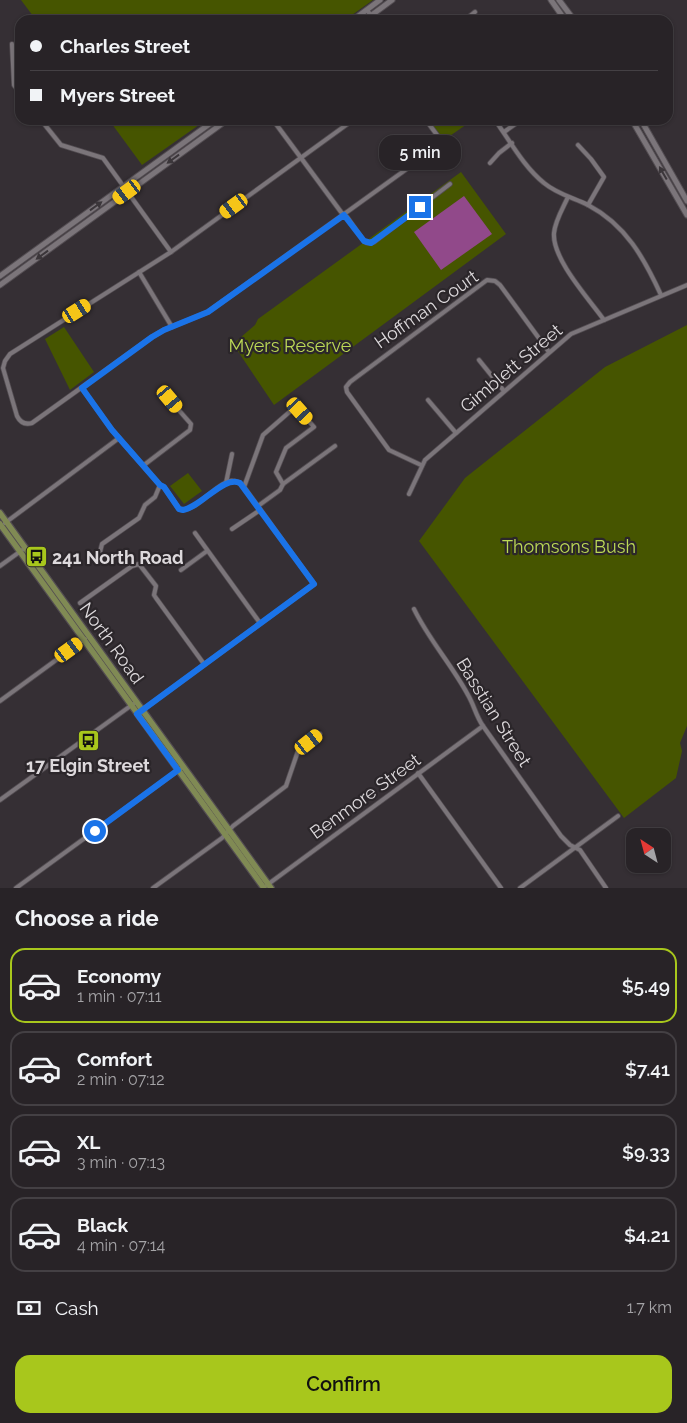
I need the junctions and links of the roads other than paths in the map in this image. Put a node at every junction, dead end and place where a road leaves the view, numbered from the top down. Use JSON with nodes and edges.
{"nodes":[{"id":1,"x":380,"y":0,"type":"edge"},
{"id":2,"x":392,"y":0,"type":"edge"},
{"id":3,"x":551,"y":0,"type":"edge"},
{"id":4,"x":560,"y":0,"type":"edge"},
{"id":5,"x":367,"y":10,"type":"junction"},
{"id":6,"x":475,"y":12,"type":"dead end"},
{"id":7,"x":360,"y":15,"type":"edge"},
{"id":8,"x":370,"y":15,"type":"edge"},
{"id":9,"x":375,"y":15,"type":"edge"},
{"id":10,"x":471,"y":15,"type":"edge"},
{"id":11,"x":562,"y":15,"type":"edge"},
{"id":12,"x":570,"y":15,"type":"edge"},
{"id":13,"x":12,"y":44,"type":"dead end"},
{"id":14,"x":15,"y":86,"type":"edge"},
{"id":15,"x":45,"y":125,"type":"edge"},
{"id":16,"x":208,"y":125,"type":"edge"},
{"id":17,"x":220,"y":125,"type":"edge"},
{"id":18,"x":277,"y":125,"type":"edge"},
{"id":19,"x":346,"y":125,"type":"edge"},
{"id":20,"x":430,"y":125,"type":"edge"},
{"id":21,"x":499,"y":125,"type":"edge"},
{"id":22,"x":514,"y":125,"type":"edge"},
{"id":23,"x":635,"y":125,"type":"edge"},
{"id":24,"x":644,"y":125,"type":"edge"},
{"id":25,"x":504,"y":132,"type":"junction"},
{"id":26,"x":187,"y":140,"type":"junction"},
{"id":27,"x":512,"y":143,"type":"junction"},
{"id":28,"x":578,"y":145,"type":"dead end"},
{"id":29,"x":191,"y":146,"type":"junction"},
{"id":30,"x":301,"y":158,"type":"junction"},
{"id":31,"x":490,"y":163,"type":"dead end"},
{"id":32,"x":450,"y":184,"type":"dead end"},
{"id":33,"x":124,"y":186,"type":"junction"},
{"id":34,"x":127,"y":192,"type":"junction"},
{"id":35,"x":568,"y":197,"type":"junction"},
{"id":36,"x":687,"y":200,"type":"edge"},
{"id":37,"x":588,"y":205,"type":"junction"},
{"id":38,"x":344,"y":215,"type":"junction"},
{"id":39,"x":687,"y":215,"type":"edge"},
{"id":40,"x":61,"y":232,"type":"junction"},
{"id":41,"x":66,"y":237,"type":"junction"},
{"id":42,"x":170,"y":252,"type":"junction"},
{"id":43,"x":139,"y":272,"type":"junction"},
{"id":44,"x":0,"y":276,"type":"edge"},
{"id":45,"x":0,"y":285,"type":"edge"},
{"id":46,"x":687,"y":285,"type":"edge"},
{"id":47,"x":661,"y":295,"type":"junction"},
{"id":48,"x":604,"y":320,"type":"junction"},
{"id":49,"x":172,"y":327,"type":"junction"},
{"id":50,"x":549,"y":352,"type":"junction"},
{"id":51,"x":479,"y":360,"type":"dead end"},
{"id":52,"x":82,"y":388,"type":"junction"},
{"id":53,"x":504,"y":391,"type":"junction"},
{"id":54,"x":170,"y":399,"type":"dead end"},
{"id":55,"x":428,"y":400,"type":"dead end"},
{"id":56,"x":456,"y":433,"type":"junction"},
{"id":57,"x":119,"y":438,"type":"junction"},
{"id":58,"x":335,"y":446,"type":"dead end"},
{"id":59,"x":232,"y":454,"type":"dead end"},
{"id":60,"x":421,"y":465,"type":"junction"},
{"id":61,"x":144,"y":466,"type":"junction"},
{"id":62,"x":226,"y":484,"type":"junction"},
{"id":63,"x":283,"y":484,"type":"junction"},
{"id":64,"x":160,"y":485,"type":"junction"},
{"id":65,"x":244,"y":487,"type":"junction"},
{"id":66,"x":409,"y":494,"type":"dead end"},
{"id":67,"x":259,"y":508,"type":"junction"},
{"id":68,"x":0,"y":513,"type":"edge"},
{"id":69,"x":2,"y":524,"type":"edge"},
{"id":70,"x":232,"y":529,"type":"dead end"},
{"id":71,"x":194,"y":533,"type":"dead end"},
{"id":72,"x":22,"y":549,"type":"junction"},
{"id":73,"x":208,"y":551,"type":"junction"},
{"id":74,"x":100,"y":552,"type":"dead end"},
{"id":75,"x":0,"y":566,"type":"edge"},
{"id":76,"x":181,"y":570,"type":"dead end"},
{"id":77,"x":80,"y":603,"type":"dead end"},
{"id":78,"x":414,"y":609,"type":"dead end"},
{"id":79,"x":260,"y":623,"type":"junction"},
{"id":80,"x":86,"y":638,"type":"junction"},
{"id":81,"x":204,"y":664,"type":"junction"},
{"id":82,"x":0,"y":701,"type":"edge"},
{"id":83,"x":133,"y":703,"type":"junction"},
{"id":84,"x":140,"y":712,"type":"junction"},
{"id":85,"x":483,"y":726,"type":"junction"},
{"id":86,"x":320,"y":734,"type":"dead end"},
{"id":87,"x":181,"y":768,"type":"junction"},
{"id":88,"x":418,"y":773,"type":"junction"},
{"id":89,"x":0,"y":800,"type":"edge"},
{"id":90,"x":618,"y":816,"type":"dead end"},
{"id":91,"x":227,"y":832,"type":"junction"},
{"id":92,"x":575,"y":848,"type":"junction"},
{"id":93,"x":267,"y":887,"type":"edge"},
{"id":94,"x":16,"y":888,"type":"edge"},
{"id":95,"x":153,"y":888,"type":"edge"},
{"id":96,"x":501,"y":888,"type":"edge"},
{"id":97,"x":520,"y":888,"type":"edge"},
{"id":98,"x":606,"y":888,"type":"edge"}],
"edges":[{"from":1,"to":5,"type":"main road"},
{"from":2,"to":9,"type":"main road"},
{"from":3,"to":11,"type":"main road"},
{"from":4,"to":12,"type":"main road"},
{"from":5,"to":7,"type":"main road"},
{"from":5,"to":8,"type":"street"},
{"from":6,"to":10,"type":"street"},
{"from":13,"to":14,"type":"street"},
{"from":15,"to":33,"type":"street"},
{"from":16,"to":26,"type":"main road"},
{"from":17,"to":29,"type":"main road"},
{"from":18,"to":30,"type":"street"},
{"from":19,"to":30,"type":"street"},
{"from":20,"to":38,"type":"street"},
{"from":21,"to":25,"type":"street"},
{"from":22,"to":25,"type":"street"},
{"from":39,"to":23,"type":"main road","one_way":true},
{"from":24,"to":36,"type":"main road"},
{"from":25,"to":27,"type":"street"},
{"from":26,"to":29,"type":"main road"},
{"from":26,"to":33,"type":"main road"},
{"from":27,"to":31,"type":"street"},
{"from":27,"to":35,"type":"street"},
{"from":28,"to":37,"type":"street"},
{"from":29,"to":34,"type":"main road","one_way":true},
{"from":30,"to":38,"type":"street"},
{"from":30,"to":42,"type":"street"},
{"from":32,"to":38,"type":"street"},
{"from":33,"to":34,"type":"street"},
{"from":40,"to":33,"type":"main road","one_way":true},
{"from":34,"to":41,"type":"main road"},
{"from":34,"to":42,"type":"street"},
{"from":35,"to":37,"type":"street"},
{"from":35,"to":48,"type":"street"},
{"from":37,"to":47,"type":"street"},
{"from":38,"to":49,"type":"street"},
{"from":40,"to":41,"type":"main road"},
{"from":40,"to":44,"type":"main road"},
{"from":41,"to":45,"type":"main road","one_way":true},
{"from":42,"to":43,"type":"street"},
{"from":43,"to":49,"type":"street"},
{"from":43,"to":52,"type":"street"},
{"from":46,"to":47,"type":"street","name":"Gimblett Street"},
{"from":47,"to":48,"type":"street","name":"Gimblett Street"},
{"from":48,"to":50,"type":"street","name":"Gimblett Street"},
{"from":49,"to":52,"type":"street"},
{"from":50,"to":53,"type":"street","name":"Gimblett Street"},
{"from":50,"to":60,"type":"street","name":"Hoffman Court"},
{"from":51,"to":53,"type":"street"},
{"from":52,"to":57,"type":"street"},
{"from":53,"to":56,"type":"street","name":"Gimblett Street"},
{"from":54,"to":61,"type":"street"},
{"from":55,"to":56,"type":"street"},
{"from":56,"to":60,"type":"street","name":"Gimblett Street"},
{"from":57,"to":61,"type":"street"},
{"from":57,"to":69,"type":"street"},
{"from":58,"to":63,"type":"street"},
{"from":59,"to":62,"type":"street"},
{"from":60,"to":66,"type":"street","name":"Gimblett Street"},
{"from":61,"to":64,"type":"street"},
{"from":62,"to":64,"type":"street"},
{"from":62,"to":65,"type":"street"},
{"from":63,"to":65,"type":"street"},
{"from":63,"to":67,"type":"street"},
{"from":64,"to":74,"type":"street"},
{"from":65,"to":67,"type":"street"},
{"from":67,"to":70,"type":"street"},
{"from":67,"to":79,"type":"street"},
{"from":68,"to":69,"type":"main road","name":"North Road"},
{"from":69,"to":72,"type":"main road","name":"North Road"},
{"from":71,"to":73,"type":"street"},
{"from":72,"to":75,"type":"street"},
{"from":72,"to":80,"type":"main road","name":"North Road"},
{"from":73,"to":76,"type":"street"},
{"from":73,"to":79,"type":"street"},
{"from":77,"to":81,"type":"street"},
{"from":78,"to":85,"type":"street","name":"Basstian Street"},
{"from":79,"to":81,"type":"street"},
{"from":80,"to":82,"type":"street"},
{"from":80,"to":83,"type":"main road","name":"North Road"},
{"from":81,"to":84,"type":"street"},
{"from":83,"to":84,"type":"main road","name":"North Road"},
{"from":83,"to":89,"type":"street"},
{"from":84,"to":87,"type":"main road","name":"North Road"},
{"from":85,"to":88,"type":"street","name":"Benmore Street"},
{"from":85,"to":92,"type":"street","name":"Basstian Street"},
{"from":86,"to":91,"type":"street"},
{"from":87,"to":91,"type":"main road","name":"North Road"},
{"from":87,"to":94,"type":"street"},
{"from":88,"to":93,"type":"street","name":"Benmore Street"},
{"from":88,"to":96,"type":"street"},
{"from":90,"to":92,"type":"street"},
{"from":91,"to":93,"type":"main road","name":"North Road"},
{"from":91,"to":95,"type":"street"},
{"from":92,"to":97,"type":"street"},
{"from":92,"to":98,"type":"street","name":"Basstian Street"}]}
